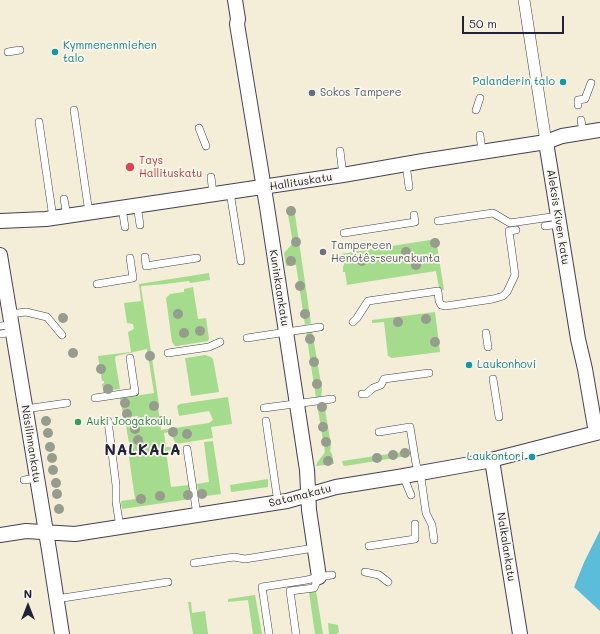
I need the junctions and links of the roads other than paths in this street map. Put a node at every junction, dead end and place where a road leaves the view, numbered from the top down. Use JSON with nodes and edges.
{"nodes":[{"id":1,"x":235,"y":0,"type":"edge"},
{"id":2,"x":524,"y":0,"type":"edge"},
{"id":3,"x":20,"y":50,"type":"dead end"},
{"id":4,"x":8,"y":52,"type":"dead end"},
{"id":5,"x":591,"y":83,"type":"dead end"},
{"id":6,"x":480,"y":98,"type":"dead end"},
{"id":7,"x":578,"y":105,"type":"dead end"},
{"id":8,"x":74,"y":110,"type":"dead end"},
{"id":9,"x":476,"y":110,"type":"dead end"},
{"id":10,"x":39,"y":122,"type":"dead end"},
{"id":11,"x":199,"y":128,"type":"dead end"},
{"id":12,"x":600,"y":130,"type":"edge"},
{"id":13,"x":480,"y":135,"type":"dead end"},
{"id":14,"x":546,"y":142,"type":"junction"},
{"id":15,"x":206,"y":146,"type":"dead end"},
{"id":16,"x":340,"y":151,"type":"dead end"},
{"id":17,"x":482,"y":152,"type":"junction"},
{"id":18,"x":406,"y":164,"type":"junction"},
{"id":19,"x":349,"y":174,"type":"junction"},
{"id":20,"x":211,"y":177,"type":"dead end"},
{"id":21,"x":264,"y":187,"type":"junction"},
{"id":22,"x":409,"y":187,"type":"dead end"},
{"id":23,"x":230,"y":192,"type":"junction"},
{"id":24,"x":213,"y":194,"type":"junction"},
{"id":25,"x":64,"y":199,"type":"dead end"},
{"id":26,"x":137,"y":205,"type":"junction"},
{"id":27,"x":122,"y":208,"type":"junction"},
{"id":28,"x":89,"y":213,"type":"junction"},
{"id":29,"x":414,"y":215,"type":"dead end"},
{"id":30,"x":60,"y":217,"type":"junction"},
{"id":31,"x":0,"y":220,"type":"edge"},
{"id":32,"x":559,"y":220,"type":"junction"},
{"id":33,"x":438,"y":221,"type":"dead end"},
{"id":34,"x":140,"y":225,"type":"dead end"},
{"id":35,"x":544,"y":226,"type":"dead end"},
{"id":36,"x":125,"y":227,"type":"dead end"},
{"id":37,"x":516,"y":230,"type":"dead end"},
{"id":38,"x":344,"y":233,"type":"dead end"},
{"id":39,"x":0,"y":255,"type":"edge"},
{"id":40,"x":145,"y":257,"type":"dead end"},
{"id":41,"x":130,"y":258,"type":"dead end"},
{"id":42,"x":197,"y":258,"type":"dead end"},
{"id":43,"x":241,"y":261,"type":"dead end"},
{"id":44,"x":97,"y":284,"type":"dead end"},
{"id":45,"x":353,"y":322,"type":"dead end"},
{"id":46,"x":7,"y":326,"type":"edge"},
{"id":47,"x":320,"y":327,"type":"dead end"},
{"id":48,"x":286,"y":332,"type":"junction"},
{"id":49,"x":486,"y":333,"type":"dead end"},
{"id":50,"x":62,"y":335,"type":"dead end"},
{"id":51,"x":247,"y":338,"type":"dead end"},
{"id":52,"x":220,"y":342,"type":"dead end"},
{"id":53,"x":488,"y":347,"type":"dead end"},
{"id":54,"x":168,"y":353,"type":"dead end"},
{"id":55,"x":130,"y":358,"type":"dead end"},
{"id":56,"x":429,"y":373,"type":"dead end"},
{"id":57,"x":493,"y":379,"type":"dead end"},
{"id":58,"x":362,"y":394,"type":"dead end"},
{"id":59,"x":95,"y":398,"type":"dead end"},
{"id":60,"x":332,"y":399,"type":"dead end"},
{"id":61,"x":67,"y":403,"type":"dead end"},
{"id":62,"x":297,"y":403,"type":"junction"},
{"id":63,"x":264,"y":408,"type":"dead end"},
{"id":64,"x":25,"y":409,"type":"junction"},
{"id":65,"x":499,"y":417,"type":"dead end"},
{"id":66,"x":108,"y":421,"type":"dead end"},
{"id":67,"x":266,"y":421,"type":"dead end"},
{"id":68,"x":379,"y":432,"type":"dead end"},
{"id":69,"x":598,"y":433,"type":"edge"},
{"id":70,"x":187,"y":449,"type":"dead end"},
{"id":71,"x":492,"y":460,"type":"junction"},
{"id":72,"x":412,"y":474,"type":"junction"},
{"id":73,"x":308,"y":495,"type":"junction"},
{"id":74,"x":411,"y":495,"type":"dead end"},
{"id":75,"x":278,"y":503,"type":"junction"},
{"id":76,"x":197,"y":515,"type":"junction"},
{"id":77,"x":415,"y":524,"type":"dead end"},
{"id":78,"x":120,"y":527,"type":"junction"},
{"id":79,"x":46,"y":532,"type":"junction"},
{"id":80,"x":0,"y":535,"type":"edge"},
{"id":81,"x":434,"y":540,"type":"dead end"},
{"id":82,"x":369,"y":546,"type":"dead end"},
{"id":83,"x":314,"y":548,"type":"junction"},
{"id":84,"x":194,"y":563,"type":"dead end"},
{"id":85,"x":365,"y":572,"type":"dead end"},
{"id":86,"x":325,"y":576,"type":"junction"},
{"id":87,"x":168,"y":582,"type":"dead end"},
{"id":88,"x":388,"y":582,"type":"dead end"},
{"id":89,"x":56,"y":599,"type":"junction"},
{"id":90,"x":62,"y":634,"type":"edge"},
{"id":91,"x":269,"y":634,"type":"edge"},
{"id":92,"x":296,"y":634,"type":"edge"},
{"id":93,"x":520,"y":634,"type":"edge"}],
"edges":[{"from":1,"to":21,"type":"street","name":"Kuninkaankatu"},
{"from":2,"to":14,"type":"street","name":"Aleksis Kiven katu"},
{"from":3,"to":4,"type":"lane"},
{"from":5,"to":7,"type":"lane"},
{"from":6,"to":9,"type":"lane"},
{"from":8,"to":28,"type":"lane"},
{"from":10,"to":30,"type":"lane"},
{"from":11,"to":15,"type":"lane"},
{"from":12,"to":14,"type":"street","name":"Hallituskatu"},
{"from":13,"to":17,"type":"lane"},
{"from":14,"to":17,"type":"street","name":"Hallituskatu"},
{"from":14,"to":32,"type":"street","name":"Aleksis Kiven katu"},
{"from":16,"to":19,"type":"lane"},
{"from":17,"to":18,"type":"street","name":"Hallituskatu"},
{"from":18,"to":19,"type":"street","name":"Hallituskatu"},
{"from":18,"to":22,"type":"lane"},
{"from":19,"to":21,"type":"street","name":"Hallituskatu"},
{"from":20,"to":24,"type":"lane"},
{"from":21,"to":23,"type":"street","name":"Hallituskatu"},
{"from":21,"to":48,"type":"street","name":"Kuninkaankatu"},
{"from":23,"to":24,"type":"street","name":"Hallituskatu"},
{"from":23,"to":43,"type":"lane"},
{"from":24,"to":26,"type":"street","name":"Hallituskatu"},
{"from":25,"to":30,"type":"lane"},
{"from":26,"to":27,"type":"street","name":"Hallituskatu"},
{"from":26,"to":34,"type":"lane"},
{"from":27,"to":28,"type":"street","name":"Hallituskatu"},
{"from":27,"to":36,"type":"lane"},
{"from":28,"to":30,"type":"street","name":"Hallituskatu"},
{"from":29,"to":38,"type":"lane"},
{"from":30,"to":31,"type":"street","name":"Hallituskatu"},
{"from":32,"to":33,"type":"lane"},
{"from":32,"to":35,"type":"lane"},
{"from":32,"to":69,"type":"street","name":"Aleksis Kiven katu"},
{"from":37,"to":45,"type":"lane"},
{"from":39,"to":46,"type":"street","name":"Näsilinnankatu"},
{"from":40,"to":42,"type":"lane"},
{"from":41,"to":44,"type":"lane"},
{"from":46,"to":50,"type":"lane"},
{"from":46,"to":64,"type":"street","name":"Näsilinnankatu"},
{"from":47,"to":48,"type":"lane"},
{"from":48,"to":51,"type":"lane"},
{"from":48,"to":62,"type":"street","name":"Kuninkaankatu"},
{"from":49,"to":53,"type":"lane"},
{"from":52,"to":54,"type":"lane"},
{"from":55,"to":59,"type":"lane"},
{"from":56,"to":58,"type":"lane"},
{"from":57,"to":65,"type":"lane"},
{"from":60,"to":62,"type":"lane"},
{"from":61,"to":64,"type":"lane"},
{"from":62,"to":63,"type":"lane"},
{"from":62,"to":73,"type":"street","name":"Kuninkaankatu"},
{"from":64,"to":79,"type":"street","name":"Näsilinnankatu"},
{"from":66,"to":78,"type":"lane"},
{"from":67,"to":75,"type":"lane"},
{"from":68,"to":72,"type":"lane"},
{"from":69,"to":71,"type":"street","name":"Satamakatu"},
{"from":70,"to":76,"type":"lane"},
{"from":71,"to":72,"type":"street","name":"Satamakatu"},
{"from":71,"to":93,"type":"street","name":"Nalkalankatu"},
{"from":72,"to":73,"type":"street","name":"Satamakatu"},
{"from":72,"to":74,"type":"lane"},
{"from":72,"to":81,"type":"lane"},
{"from":73,"to":75,"type":"street","name":"Satamakatu"},
{"from":73,"to":83,"type":"street","name":"Kuninkaankatu"},
{"from":75,"to":76,"type":"street","name":"Satamakatu"},
{"from":76,"to":78,"type":"street","name":"Satamakatu"},
{"from":77,"to":82,"type":"lane"},
{"from":78,"to":79,"type":"street","name":"Satamakatu"},
{"from":79,"to":80,"type":"street","name":"Satamakatu"},
{"from":79,"to":89,"type":"street","name":"Näsilinnankatu"},
{"from":83,"to":84,"type":"lane"},
{"from":83,"to":86,"type":"street","name":"Kuninkaankatu"},
{"from":85,"to":88,"type":"lane"},
{"from":86,"to":91,"type":"lane"},
{"from":86,"to":92,"type":"lane"},
{"from":87,"to":89,"type":"lane"},
{"from":89,"to":90,"type":"street","name":"Näsilinnankatu"}]}
